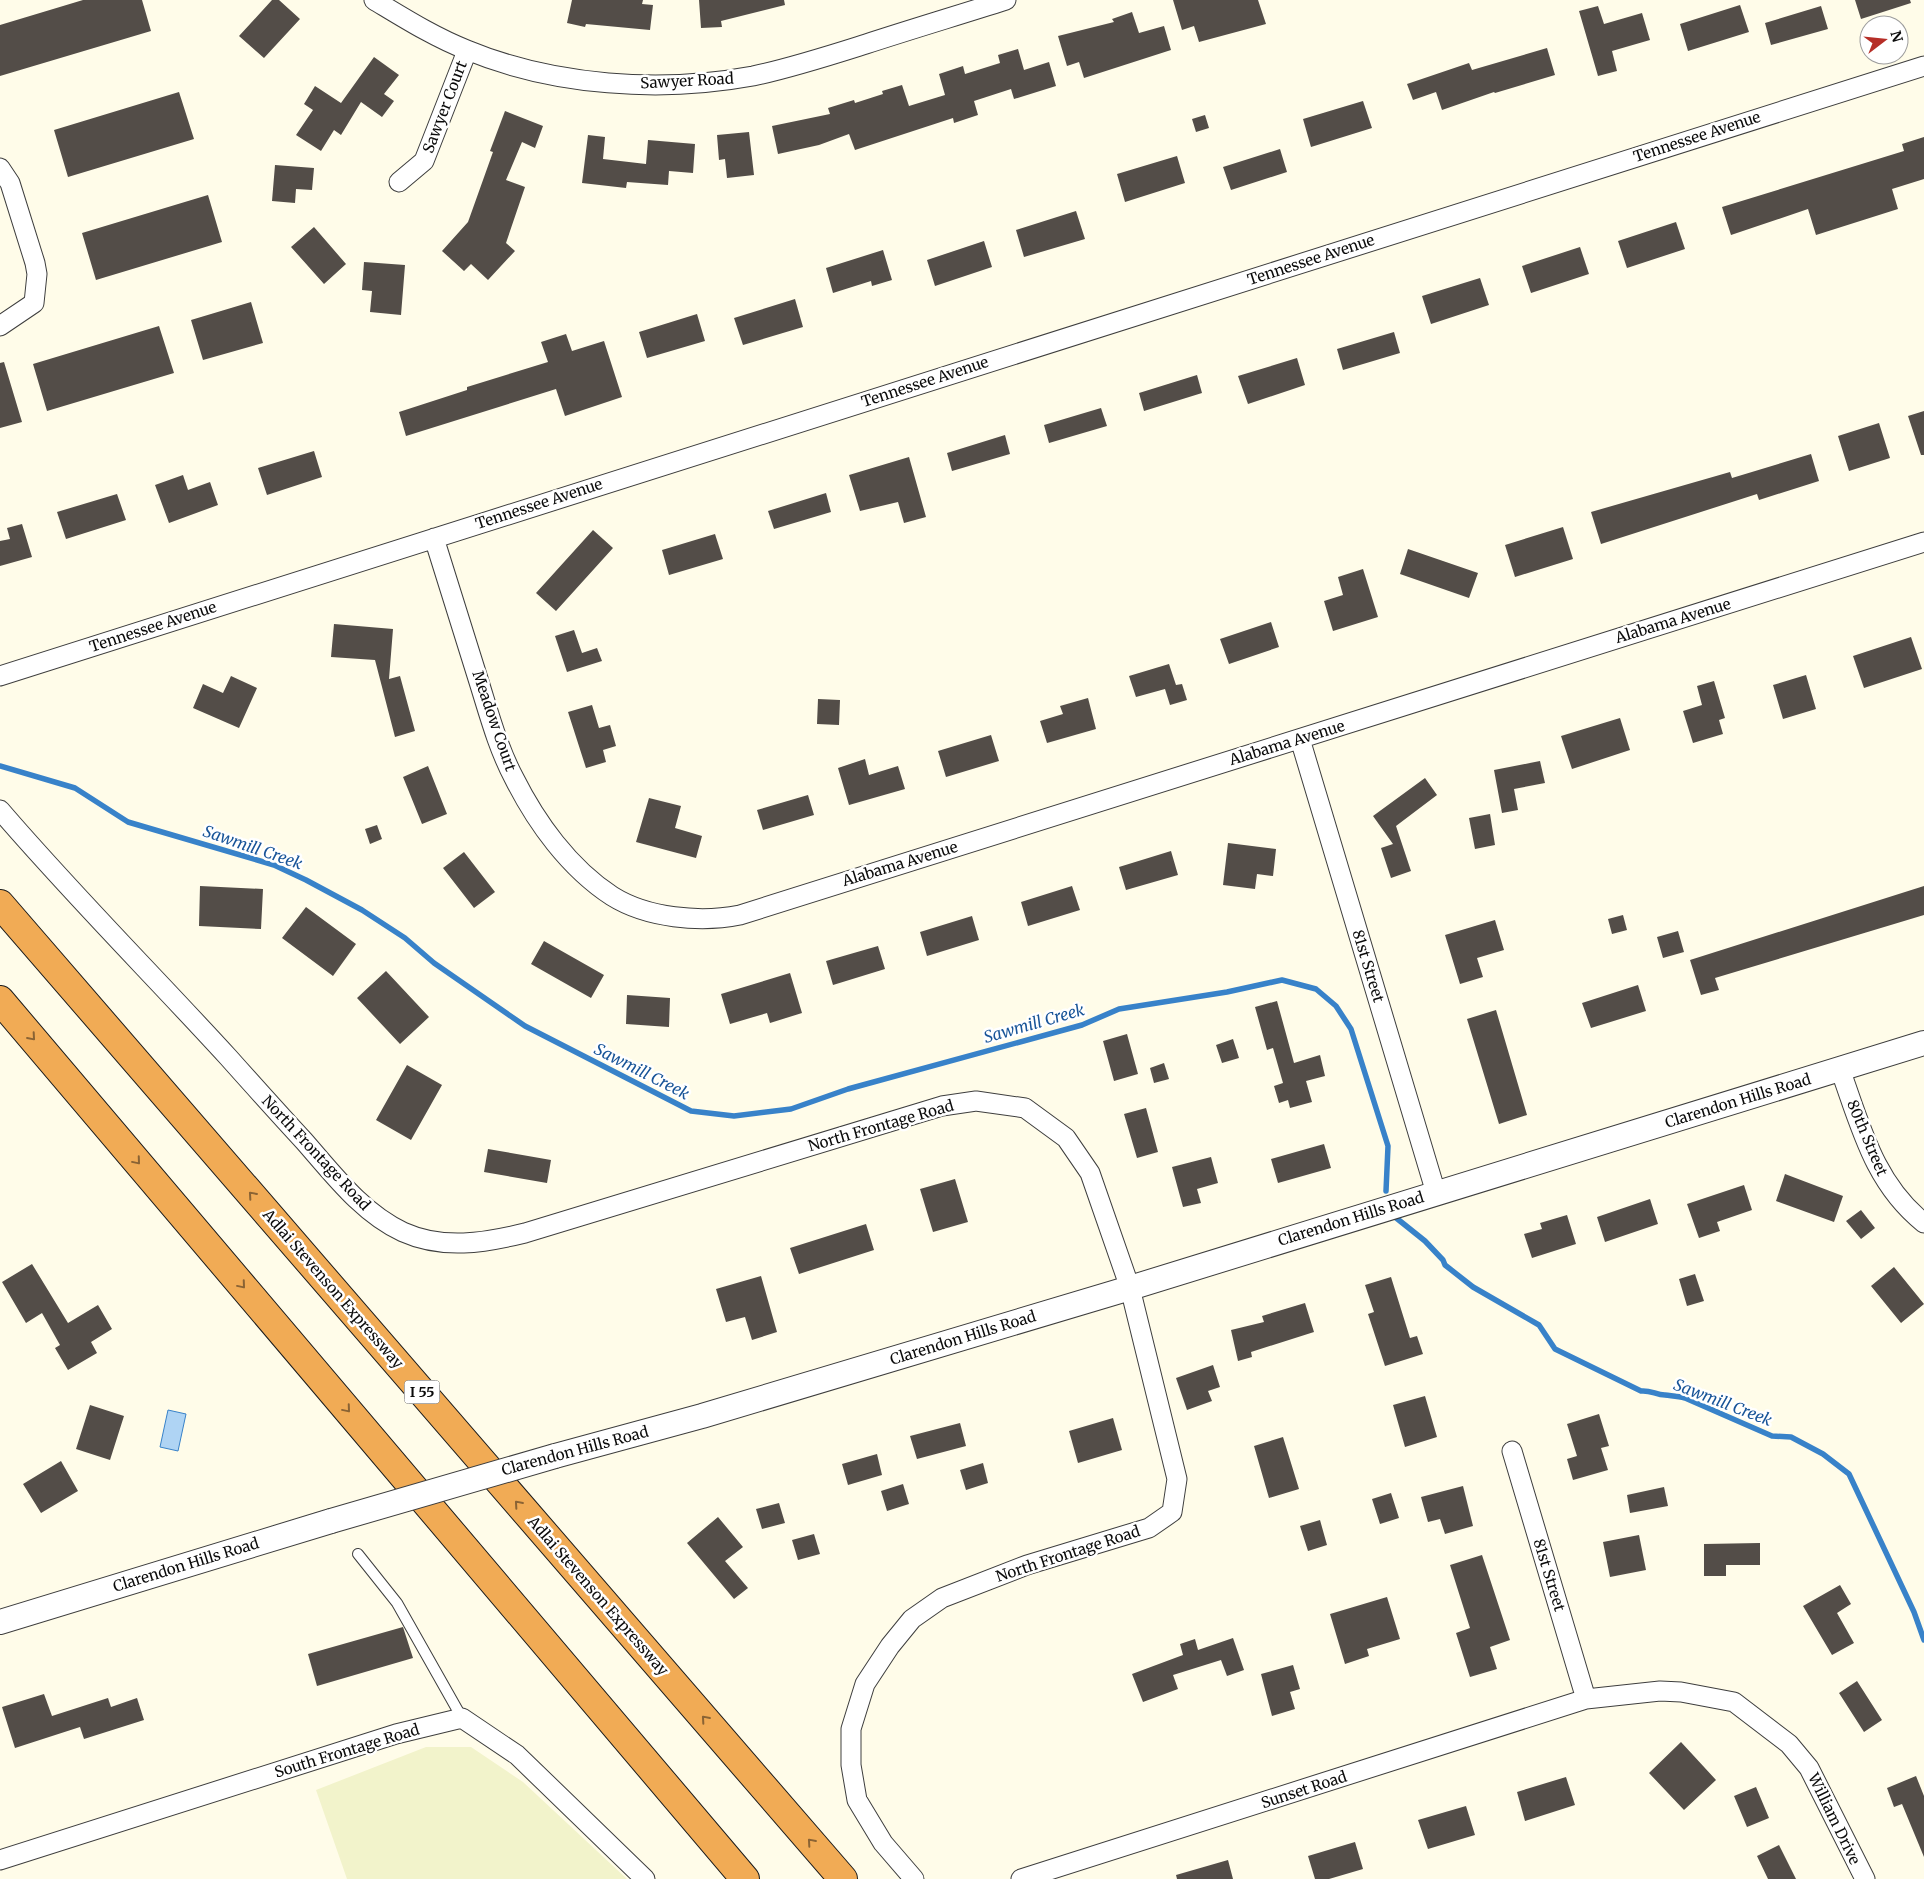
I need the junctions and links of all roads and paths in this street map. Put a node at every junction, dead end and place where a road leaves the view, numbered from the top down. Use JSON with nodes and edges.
{"nodes":[{"id":1,"x":374,"y":0,"type":"edge"},
{"id":2,"x":1006,"y":0,"type":"edge"},
{"id":3,"x":467,"y":51,"type":"junction"},
{"id":4,"x":1924,"y":66,"type":"edge"},
{"id":5,"x":0,"y":168,"type":"edge"},
{"id":6,"x":399,"y":182,"type":"dead end"},
{"id":7,"x":0,"y":326,"type":"edge"},
{"id":8,"x":434,"y":538,"type":"junction"},
{"id":9,"x":1924,"y":542,"type":"edge"},
{"id":10,"x":0,"y":676,"type":"edge"},
{"id":11,"x":1300,"y":739,"type":"junction"},
{"id":12,"x":0,"y":810,"type":"edge"},
{"id":13,"x":0,"y":904,"type":"edge"},
{"id":14,"x":646,"y":910,"type":"joint"},
{"id":15,"x":0,"y":1000,"type":"edge"},
{"id":16,"x":1924,"y":1043,"type":"edge"},
{"id":17,"x":1840,"y":1069,"type":"junction"},
{"id":18,"x":1436,"y":1193,"type":"junction"},
{"id":19,"x":1924,"y":1223,"type":"edge"},
{"id":20,"x":1130,"y":1288,"type":"junction"},
{"id":21,"x":1512,"y":1451,"type":"dead end"},
{"id":22,"x":358,"y":1554,"type":"dead end"},
{"id":23,"x":0,"y":1622,"type":"edge"},
{"id":24,"x":1586,"y":1699,"type":"junction"},
{"id":25,"x":462,"y":1718,"type":"junction"},
{"id":26,"x":0,"y":1860,"type":"edge"},
{"id":27,"x":645,"y":1879,"type":"edge"},
{"id":28,"x":745,"y":1879,"type":"edge"},
{"id":29,"x":843,"y":1879,"type":"edge"},
{"id":30,"x":914,"y":1879,"type":"edge"},
{"id":31,"x":1021,"y":1879,"type":"edge"},
{"id":32,"x":1865,"y":1879,"type":"edge"}],
"edges":[{"from":1,"to":3,"type":"street","name":"Sawyer Road"},
{"from":2,"to":3,"type":"street","name":"Sawyer Road"},
{"from":3,"to":6,"type":"street","name":"Sawyer Court"},
{"from":4,"to":8,"type":"street","name":"Tennessee Avenue"},
{"from":5,"to":7,"type":"street"},
{"from":8,"to":10,"type":"street","name":"Tennessee Avenue"},
{"from":8,"to":14,"type":"street","name":"Meadow Court"},
{"from":9,"to":11,"type":"street","name":"Alabama Avenue"},
{"from":11,"to":14,"type":"street","name":"Alabama Avenue"},
{"from":11,"to":18,"type":"street","name":"81st Street"},
{"from":12,"to":20,"type":"street","name":"North Frontage Road"},
{"from":29,"to":13,"type":"highway","name":"Adlai Stevenson Expressway","number":"I 55","one_way":true},
{"from":15,"to":28,"type":"highway","one_way":true},
{"from":16,"to":17,"type":"street","name":"Clarendon Hills Road"},
{"from":17,"to":18,"type":"street","name":"Clarendon Hills Road"},
{"from":17,"to":19,"type":"street","name":"80th Street"},
{"from":18,"to":20,"type":"street","name":"Clarendon Hills Road"},
{"from":20,"to":23,"type":"street","name":"Clarendon Hills Road","bridge":true},
{"from":20,"to":30,"type":"street","name":"North Frontage Road"},
{"from":21,"to":24,"type":"street","name":"81st Street"},
{"from":22,"to":25,"type":"lane"},
{"from":24,"to":31,"type":"street","name":"Sunset Road"},
{"from":24,"to":32,"type":"street","name":"William Drive"},
{"from":25,"to":26,"type":"street","name":"South Frontage Road"},
{"from":25,"to":27,"type":"street"}]}
